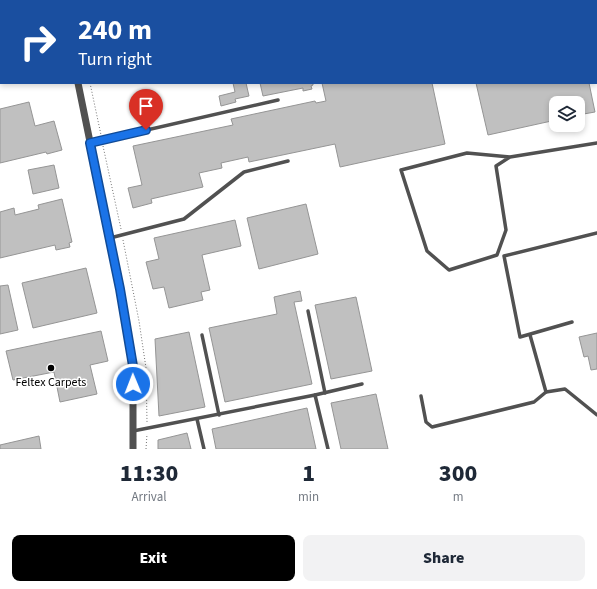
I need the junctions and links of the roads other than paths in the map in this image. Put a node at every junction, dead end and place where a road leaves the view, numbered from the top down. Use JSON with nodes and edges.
{"nodes":[{"id":1,"x":78,"y":84,"type":"edge"},
{"id":2,"x":278,"y":100,"type":"dead end"},
{"id":3,"x":90,"y":143,"type":"junction"},
{"id":4,"x":597,"y":143,"type":"edge"},
{"id":5,"x":510,"y":157,"type":"junction"},
{"id":6,"x":288,"y":161,"type":"dead end"},
{"id":7,"x":597,"y":233,"type":"edge"},
{"id":8,"x":110,"y":238,"type":"junction"},
{"id":9,"x":308,"y":311,"type":"dead end"},
{"id":10,"x":572,"y":322,"type":"dead end"},
{"id":11,"x":202,"y":335,"type":"dead end"},
{"id":12,"x":530,"y":335,"type":"junction"},
{"id":13,"x":362,"y":384,"type":"dead end"},
{"id":14,"x":546,"y":392,"type":"junction"},
{"id":15,"x":325,"y":393,"type":"junction"},
{"id":16,"x":315,"y":395,"type":"junction"},
{"id":17,"x":420,"y":396,"type":"dead end"},
{"id":18,"x":219,"y":415,"type":"junction"},
{"id":19,"x":597,"y":415,"type":"edge"},
{"id":20,"x":197,"y":419,"type":"junction"},
{"id":21,"x":133,"y":432,"type":"junction"},
{"id":22,"x":133,"y":449,"type":"edge"},
{"id":23,"x":204,"y":449,"type":"edge"},
{"id":24,"x":328,"y":449,"type":"edge"}],
"edges":[{"from":1,"to":3,"type":"street"},
{"from":2,"to":3,"type":"lane"},
{"from":3,"to":8,"type":"street"},
{"from":4,"to":5,"type":"lane"},
{"from":5,"to":5,"type":"lane"},
{"from":6,"to":8,"type":"lane"},
{"from":7,"to":12,"type":"lane"},
{"from":8,"to":21,"type":"street"},
{"from":9,"to":15,"type":"lane"},
{"from":10,"to":12,"type":"lane"},
{"from":11,"to":18,"type":"lane"},
{"from":12,"to":14,"type":"lane"},
{"from":13,"to":15,"type":"lane"},
{"from":14,"to":17,"type":"lane"},
{"from":14,"to":19,"type":"lane"},
{"from":15,"to":16,"type":"lane"},
{"from":16,"to":18,"type":"lane"},
{"from":16,"to":24,"type":"lane"},
{"from":18,"to":20,"type":"lane"},
{"from":20,"to":21,"type":"lane"},
{"from":20,"to":23,"type":"lane"},
{"from":21,"to":22,"type":"street"}]}
